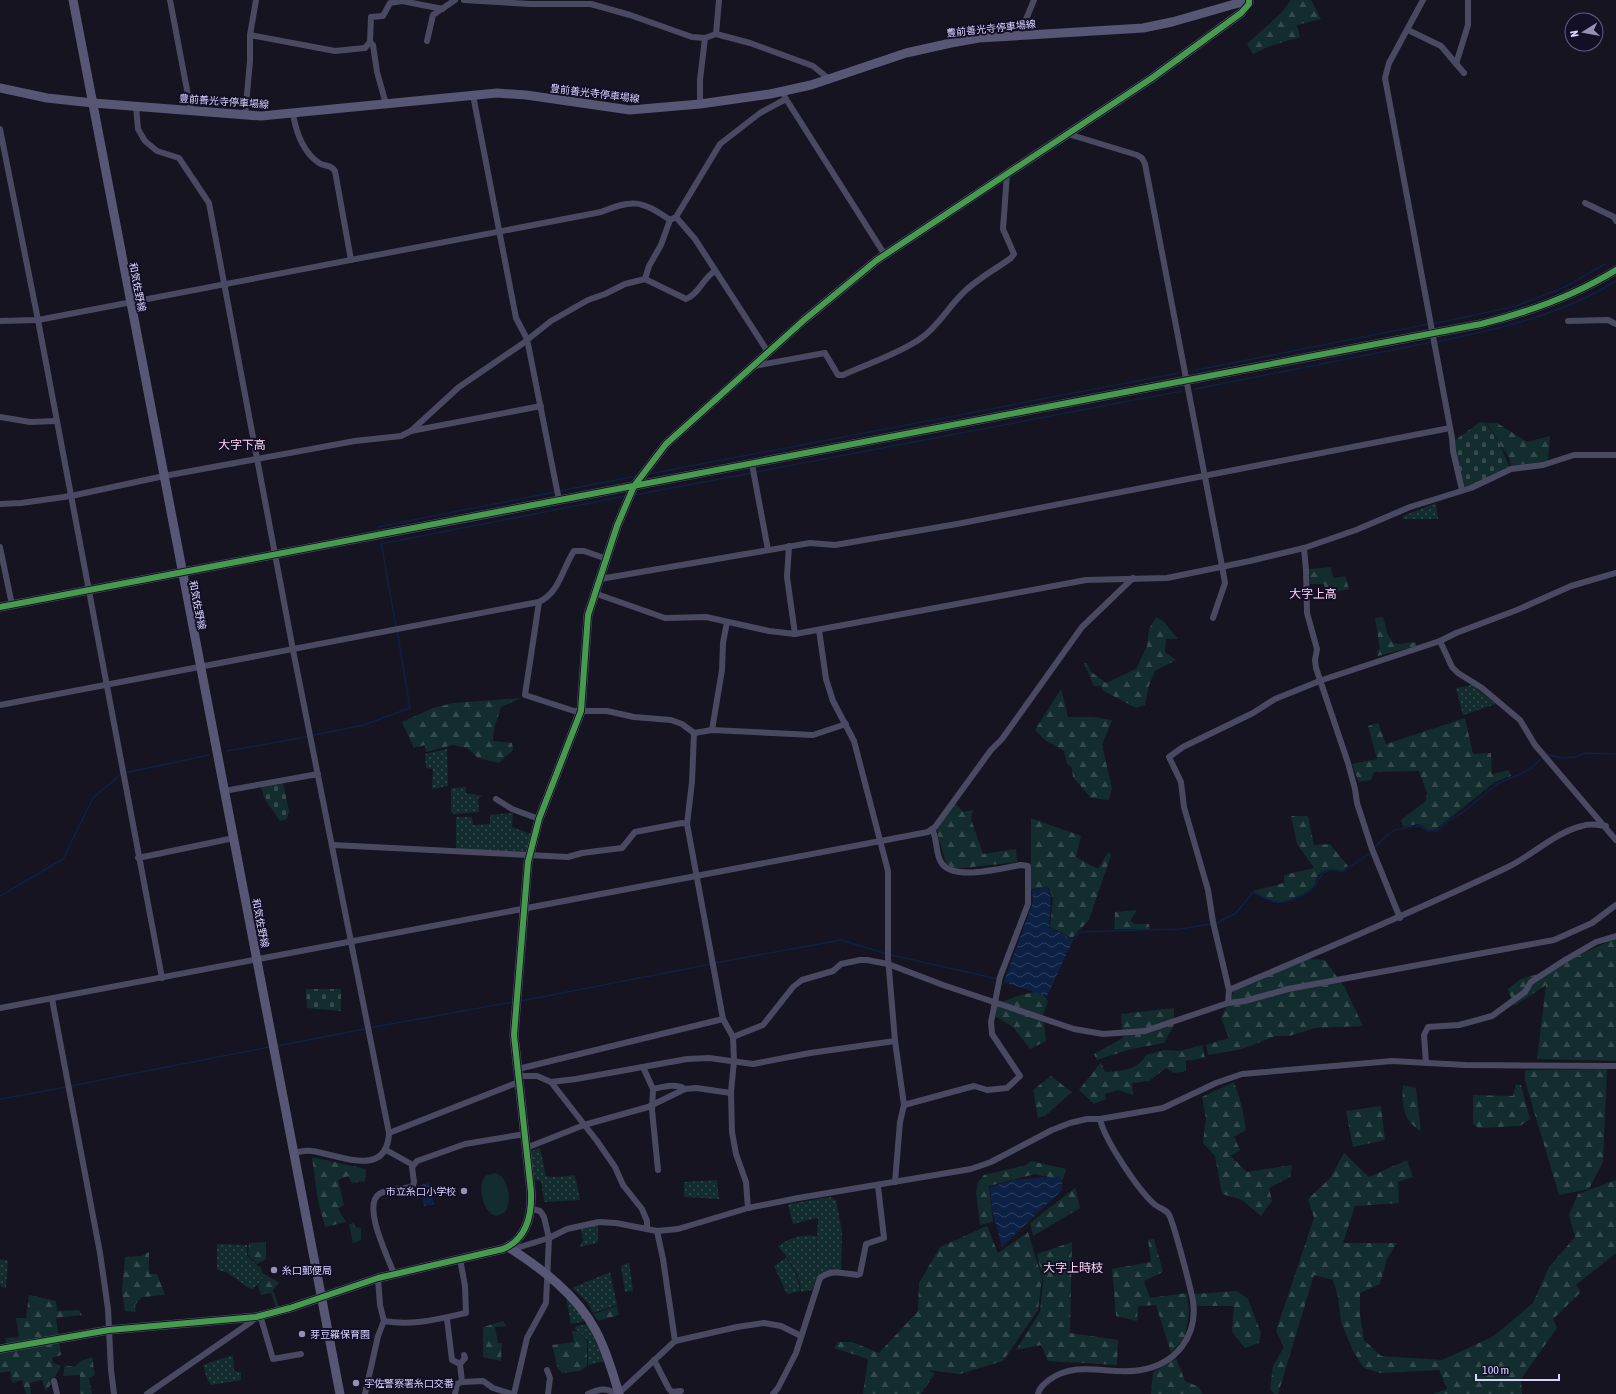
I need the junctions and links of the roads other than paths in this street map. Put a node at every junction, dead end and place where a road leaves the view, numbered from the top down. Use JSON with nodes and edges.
{"nodes":[{"id":1,"x":73,"y":0,"type":"edge"},
{"id":2,"x":170,"y":0,"type":"edge"},
{"id":3,"x":256,"y":0,"type":"edge"},
{"id":4,"x":455,"y":0,"type":"edge"},
{"id":5,"x":464,"y":0,"type":"edge"},
{"id":6,"x":719,"y":0,"type":"edge"},
{"id":7,"x":1034,"y":0,"type":"edge"},
{"id":8,"x":1249,"y":0,"type":"edge"},
{"id":9,"x":1423,"y":0,"type":"edge"},
{"id":10,"x":1468,"y":0,"type":"edge"},
{"id":11,"x":443,"y":9,"type":"junction"},
{"id":12,"x":1408,"y":30,"type":"junction"},
{"id":13,"x":716,"y":34,"type":"junction"},
{"id":14,"x":250,"y":35,"type":"junction"},
{"id":15,"x":1019,"y":36,"type":"junction"},
{"id":16,"x":705,"y":38,"type":"junction"},
{"id":17,"x":427,"y":41,"type":"dead end"},
{"id":18,"x":370,"y":42,"type":"junction"},
{"id":19,"x":1456,"y":64,"type":"junction"},
{"id":20,"x":1464,"y":73,"type":"dead end"},
{"id":21,"x":829,"y":79,"type":"junction"},
{"id":22,"x":0,"y":88,"type":"edge"},
{"id":23,"x":473,"y":95,"type":"junction"},
{"id":24,"x":784,"y":95,"type":"junction"},
{"id":25,"x":93,"y":103,"type":"junction"},
{"id":26,"x":386,"y":104,"type":"junction"},
{"id":27,"x":700,"y":104,"type":"junction"},
{"id":28,"x":136,"y":106,"type":"junction"},
{"id":29,"x":191,"y":111,"type":"junction"},
{"id":30,"x":293,"y":114,"type":"junction"},
{"id":31,"x":245,"y":116,"type":"junction"},
{"id":32,"x":0,"y":129,"type":"edge"},
{"id":33,"x":1068,"y":134,"type":"junction"},
{"id":34,"x":1007,"y":174,"type":"junction"},
{"id":35,"x":1585,"y":203,"type":"dead end"},
{"id":36,"x":673,"y":219,"type":"junction"},
{"id":37,"x":1616,"y":221,"type":"edge"},
{"id":38,"x":499,"y":231,"type":"junction"},
{"id":39,"x":885,"y":255,"type":"junction"},
{"id":40,"x":351,"y":260,"type":"junction"},
{"id":41,"x":715,"y":270,"type":"junction"},
{"id":42,"x":1616,"y":270,"type":"edge"},
{"id":43,"x":645,"y":279,"type":"junction"},
{"id":44,"x":225,"y":284,"type":"junction"},
{"id":45,"x":131,"y":301,"type":"junction"},
{"id":46,"x":38,"y":320,"type":"junction"},
{"id":47,"x":1568,"y":321,"type":"dead end"},
{"id":48,"x":0,"y":322,"type":"edge"},
{"id":49,"x":1616,"y":324,"type":"edge"},
{"id":50,"x":1433,"y":333,"type":"junction"},
{"id":51,"x":527,"y":339,"type":"junction"},
{"id":52,"x":768,"y":352,"type":"junction"},
{"id":53,"x":752,"y":366,"type":"junction"},
{"id":54,"x":1187,"y":381,"type":"junction"},
{"id":55,"x":541,"y":406,"type":"junction"},
{"id":56,"x":0,"y":417,"type":"edge"},
{"id":57,"x":56,"y":421,"type":"junction"},
{"id":58,"x":1450,"y":428,"type":"junction"},
{"id":59,"x":411,"y":431,"type":"junction"},
{"id":60,"x":1616,"y":455,"type":"edge"},
{"id":61,"x":258,"y":459,"type":"junction"},
{"id":62,"x":753,"y":470,"type":"junction"},
{"id":63,"x":164,"y":476,"type":"junction"},
{"id":64,"x":1205,"y":476,"type":"junction"},
{"id":65,"x":635,"y":486,"type":"junction"},
{"id":66,"x":1462,"y":490,"type":"junction"},
{"id":67,"x":558,"y":494,"type":"junction"},
{"id":68,"x":71,"y":496,"type":"junction"},
{"id":69,"x":0,"y":504,"type":"edge"},
{"id":70,"x":789,"y":546,"type":"junction"},
{"id":71,"x":0,"y":547,"type":"edge"},
{"id":72,"x":1304,"y":548,"type":"junction"},
{"id":73,"x":768,"y":550,"type":"junction"},
{"id":74,"x":276,"y":555,"type":"junction"},
{"id":75,"x":607,"y":559,"type":"junction"},
{"id":76,"x":1222,"y":566,"type":"junction"},
{"id":77,"x":182,"y":571,"type":"junction"},
{"id":78,"x":1616,"y":573,"type":"edge"},
{"id":79,"x":1133,"y":578,"type":"junction"},
{"id":80,"x":600,"y":579,"type":"junction"},
{"id":81,"x":89,"y":590,"type":"junction"},
{"id":82,"x":594,"y":594,"type":"junction"},
{"id":83,"x":539,"y":602,"type":"junction"},
{"id":84,"x":12,"y":605,"type":"junction"},
{"id":85,"x":0,"y":607,"type":"edge"},
{"id":86,"x":1213,"y":618,"type":"dead end"},
{"id":87,"x":728,"y":622,"type":"junction"},
{"id":88,"x":819,"y":630,"type":"junction"},
{"id":89,"x":795,"y":634,"type":"junction"},
{"id":90,"x":1440,"y":641,"type":"junction"},
{"id":91,"x":293,"y":650,"type":"junction"},
{"id":92,"x":200,"y":666,"type":"junction"},
{"id":93,"x":1322,"y":680,"type":"junction"},
{"id":94,"x":106,"y":684,"type":"junction"},
{"id":95,"x":0,"y":705,"type":"edge"},
{"id":96,"x":581,"y":711,"type":"junction"},
{"id":97,"x":846,"y":724,"type":"junction"},
{"id":98,"x":712,"y":730,"type":"junction"},
{"id":99,"x":694,"y":732,"type":"junction"},
{"id":100,"x":318,"y":774,"type":"junction"},
{"id":101,"x":224,"y":791,"type":"junction"},
{"id":102,"x":496,"y":799,"type":"dead end"},
{"id":103,"x":539,"y":819,"type":"junction"},
{"id":104,"x":687,"y":824,"type":"junction"},
{"id":105,"x":1606,"y":826,"type":"junction"},
{"id":106,"x":932,"y":829,"type":"junction"},
{"id":107,"x":234,"y":838,"type":"junction"},
{"id":108,"x":1616,"y":840,"type":"edge"},
{"id":109,"x":880,"y":841,"type":"junction"},
{"id":110,"x":333,"y":845,"type":"junction"},
{"id":111,"x":530,"y":854,"type":"junction"},
{"id":112,"x":138,"y":858,"type":"junction"},
{"id":113,"x":696,"y":876,"type":"junction"},
{"id":114,"x":1616,"y":905,"type":"edge"},
{"id":115,"x":525,"y":909,"type":"junction"},
{"id":116,"x":1400,"y":918,"type":"junction"},
{"id":117,"x":1616,"y":936,"type":"edge"},
{"id":118,"x":352,"y":941,"type":"junction"},
{"id":119,"x":888,"y":958,"type":"junction"},
{"id":120,"x":257,"y":959,"type":"junction"},
{"id":121,"x":162,"y":978,"type":"junction"},
{"id":122,"x":1229,"y":990,"type":"junction"},
{"id":123,"x":52,"y":999,"type":"junction"},
{"id":124,"x":994,"y":1002,"type":"junction"},
{"id":125,"x":1228,"y":1003,"type":"junction"},
{"id":126,"x":0,"y":1008,"type":"edge"},
{"id":127,"x":723,"y":1019,"type":"junction"},
{"id":128,"x":733,"y":1037,"type":"junction"},
{"id":129,"x":895,"y":1041,"type":"junction"},
{"id":130,"x":734,"y":1061,"type":"junction"},
{"id":131,"x":1426,"y":1063,"type":"junction"},
{"id":132,"x":1616,"y":1066,"type":"edge"},
{"id":133,"x":644,"y":1067,"type":"junction"},
{"id":134,"x":518,"y":1075,"type":"junction"},
{"id":135,"x":551,"y":1082,"type":"junction"},
{"id":136,"x":653,"y":1089,"type":"junction"},
{"id":137,"x":685,"y":1090,"type":"junction"},
{"id":138,"x":731,"y":1093,"type":"junction"},
{"id":139,"x":652,"y":1105,"type":"junction"},
{"id":140,"x":904,"y":1105,"type":"junction"},
{"id":141,"x":1100,"y":1119,"type":"junction"},
{"id":142,"x":584,"y":1125,"type":"junction"},
{"id":143,"x":390,"y":1132,"type":"junction"},
{"id":144,"x":525,"y":1134,"type":"junction"},
{"id":145,"x":526,"y":1148,"type":"junction"},
{"id":146,"x":386,"y":1150,"type":"junction"},
{"id":147,"x":293,"y":1153,"type":"junction"},
{"id":148,"x":413,"y":1165,"type":"junction"},
{"id":149,"x":658,"y":1170,"type":"dead end"},
{"id":150,"x":895,"y":1182,"type":"junction"},
{"id":151,"x":878,"y":1186,"type":"junction"},
{"id":152,"x":748,"y":1208,"type":"junction"},
{"id":153,"x":532,"y":1209,"type":"junction"},
{"id":154,"x":647,"y":1229,"type":"junction"},
{"id":155,"x":657,"y":1231,"type":"junction"},
{"id":156,"x":549,"y":1238,"type":"junction"},
{"id":157,"x":512,"y":1249,"type":"junction"},
{"id":158,"x":460,"y":1259,"type":"junction"},
{"id":159,"x":394,"y":1274,"type":"junction"},
{"id":160,"x":547,"y":1276,"type":"junction"},
{"id":161,"x":378,"y":1278,"type":"junction"},
{"id":162,"x":322,"y":1298,"type":"junction"},
{"id":163,"x":258,"y":1316,"type":"junction"},
{"id":164,"x":447,"y":1319,"type":"junction"},
{"id":165,"x":384,"y":1321,"type":"junction"},
{"id":166,"x":109,"y":1330,"type":"junction"},
{"id":167,"x":801,"y":1336,"type":"junction"},
{"id":168,"x":675,"y":1341,"type":"junction"},
{"id":169,"x":0,"y":1348,"type":"edge"},
{"id":170,"x":301,"y":1354,"type":"dead end"},
{"id":171,"x":464,"y":1355,"type":"dead end"},
{"id":172,"x":654,"y":1360,"type":"junction"},
{"id":173,"x":460,"y":1364,"type":"junction"},
{"id":174,"x":547,"y":1370,"type":"dead end"},
{"id":175,"x":54,"y":1381,"type":"dead end"},
{"id":176,"x":462,"y":1382,"type":"junction"},
{"id":177,"x":681,"y":1391,"type":"dead end"},
{"id":178,"x":57,"y":1394,"type":"edge"},
{"id":179,"x":114,"y":1394,"type":"edge"},
{"id":180,"x":147,"y":1394,"type":"edge"},
{"id":181,"x":340,"y":1394,"type":"edge"},
{"id":182,"x":365,"y":1394,"type":"edge"},
{"id":183,"x":455,"y":1394,"type":"edge"},
{"id":184,"x":513,"y":1394,"type":"edge"},
{"id":185,"x":548,"y":1394,"type":"edge"},
{"id":186,"x":588,"y":1394,"type":"edge"},
{"id":187,"x":618,"y":1394,"type":"edge"},
{"id":188,"x":773,"y":1394,"type":"edge"},
{"id":189,"x":1038,"y":1394,"type":"edge"}],
"edges":[{"from":1,"to":25,"type":"street","name":"和気佐野線"},
{"from":2,"to":29,"type":"street"},
{"from":3,"to":14,"type":"street"},
{"from":4,"to":11,"type":"street"},
{"from":5,"to":16,"type":"street"},
{"from":6,"to":13,"type":"street"},
{"from":7,"to":15,"type":"street"},
{"from":8,"to":15,"type":"street","name":"豊前善光寺停車場線"},
{"from":8,"to":33,"type":"street"},
{"from":9,"to":12,"type":"street"},
{"from":10,"to":19,"type":"street"},
{"from":11,"to":17,"type":"street"},
{"from":11,"to":18,"type":"street"},
{"from":12,"to":19,"type":"street"},
{"from":12,"to":50,"type":"street"},
{"from":13,"to":16,"type":"street"},
{"from":13,"to":21,"type":"street"},
{"from":14,"to":18,"type":"street"},
{"from":14,"to":31,"type":"street"},
{"from":15,"to":21,"type":"street","name":"豊前善光寺停車場線"},
{"from":16,"to":27,"type":"street"},
{"from":18,"to":26,"type":"street"},
{"from":19,"to":20,"type":"street"},
{"from":21,"to":24,"type":"street","name":"豊前善光寺停車場線"},
{"from":22,"to":25,"type":"street","name":"豊前善光寺停車場線"},
{"from":23,"to":26,"type":"street","name":"豊前善光寺停車場線"},
{"from":23,"to":27,"type":"street","name":"豊前善光寺停車場線"},
{"from":23,"to":38,"type":"street"},
{"from":24,"to":27,"type":"street","name":"豊前善光寺停車場線"},
{"from":24,"to":36,"type":"street"},
{"from":24,"to":39,"type":"street"},
{"from":25,"to":28,"type":"street","name":"豊前善光寺停車場線"},
{"from":25,"to":45,"type":"street","name":"和気佐野線"},
{"from":26,"to":30,"type":"street","name":"豊前善光寺停車場線"},
{"from":28,"to":29,"type":"street","name":"豊前善光寺停車場線"},
{"from":28,"to":44,"type":"street"},
{"from":29,"to":31,"type":"street","name":"豊前善光寺停車場線"},
{"from":30,"to":31,"type":"street","name":"豊前善光寺停車場線"},
{"from":30,"to":40,"type":"street"},
{"from":32,"to":46,"type":"street"},
{"from":33,"to":34,"type":"street"},
{"from":33,"to":54,"type":"street"},
{"from":34,"to":39,"type":"street"},
{"from":34,"to":53,"type":"street"},
{"from":35,"to":37,"type":"street"},
{"from":36,"to":38,"type":"street"},
{"from":36,"to":41,"type":"street"},
{"from":36,"to":43,"type":"street"},
{"from":38,"to":40,"type":"street"},
{"from":38,"to":51,"type":"street"},
{"from":39,"to":52,"type":"street"},
{"from":40,"to":44,"type":"street"},
{"from":41,"to":43,"type":"street"},
{"from":41,"to":52,"type":"street"},
{"from":42,"to":50,"type":"street"},
{"from":43,"to":51,"type":"street"},
{"from":44,"to":45,"type":"street"},
{"from":44,"to":61,"type":"street"},
{"from":45,"to":46,"type":"street"},
{"from":45,"to":63,"type":"street","name":"和気佐野線"},
{"from":46,"to":48,"type":"street"},
{"from":46,"to":57,"type":"street"},
{"from":47,"to":49,"type":"street"},
{"from":50,"to":54,"type":"street"},
{"from":50,"to":58,"type":"street"},
{"from":51,"to":55,"type":"street"},
{"from":51,"to":59,"type":"street"},
{"from":52,"to":53,"type":"street"},
{"from":53,"to":65,"type":"street"},
{"from":54,"to":62,"type":"street"},
{"from":54,"to":64,"type":"street"},
{"from":55,"to":59,"type":"street"},
{"from":55,"to":67,"type":"street"},
{"from":56,"to":57,"type":"street"},
{"from":57,"to":68,"type":"street"},
{"from":58,"to":64,"type":"street"},
{"from":58,"to":66,"type":"street"},
{"from":59,"to":61,"type":"street"},
{"from":60,"to":66,"type":"street"},
{"from":61,"to":63,"type":"street"},
{"from":61,"to":74,"type":"street"},
{"from":62,"to":65,"type":"street"},
{"from":62,"to":73,"type":"street"},
{"from":63,"to":68,"type":"street"},
{"from":63,"to":77,"type":"street","name":"和気佐野線"},
{"from":64,"to":70,"type":"street"},
{"from":64,"to":76,"type":"street"},
{"from":65,"to":67,"type":"street"},
{"from":65,"to":75,"type":"street"},
{"from":66,"to":72,"type":"street"},
{"from":67,"to":74,"type":"street"},
{"from":68,"to":69,"type":"street"},
{"from":68,"to":81,"type":"street"},
{"from":70,"to":73,"type":"street"},
{"from":70,"to":89,"type":"street"},
{"from":71,"to":84,"type":"street"},
{"from":72,"to":76,"type":"street"},
{"from":72,"to":93,"type":"street"},
{"from":73,"to":80,"type":"street"},
{"from":74,"to":77,"type":"street"},
{"from":74,"to":91,"type":"street"},
{"from":75,"to":80,"type":"street"},
{"from":75,"to":83,"type":"street"},
{"from":76,"to":79,"type":"street"},
{"from":76,"to":86,"type":"street"},
{"from":77,"to":81,"type":"street"},
{"from":77,"to":92,"type":"street","name":"和気佐野線"},
{"from":78,"to":90,"type":"street"},
{"from":79,"to":88,"type":"street"},
{"from":79,"to":106,"type":"street"},
{"from":80,"to":82,"type":"street"},
{"from":81,"to":84,"type":"street"},
{"from":81,"to":94,"type":"street"},
{"from":82,"to":87,"type":"street"},
{"from":82,"to":96,"type":"street"},
{"from":83,"to":91,"type":"street"},
{"from":83,"to":96,"type":"street"},
{"from":84,"to":85,"type":"street"},
{"from":87,"to":89,"type":"street"},
{"from":87,"to":98,"type":"street"},
{"from":88,"to":89,"type":"street"},
{"from":88,"to":97,"type":"street"},
{"from":90,"to":93,"type":"street"},
{"from":90,"to":105,"type":"street"},
{"from":91,"to":92,"type":"street"},
{"from":91,"to":100,"type":"street"},
{"from":92,"to":94,"type":"street"},
{"from":92,"to":101,"type":"street","name":"和気佐野線"},
{"from":93,"to":116,"type":"street"},
{"from":93,"to":122,"type":"street"},
{"from":94,"to":95,"type":"street"},
{"from":94,"to":112,"type":"street"},
{"from":96,"to":99,"type":"street"},
{"from":96,"to":103,"type":"street"},
{"from":97,"to":98,"type":"street"},
{"from":97,"to":109,"type":"street"},
{"from":98,"to":99,"type":"street"},
{"from":99,"to":104,"type":"street"},
{"from":100,"to":101,"type":"street"},
{"from":100,"to":110,"type":"street"},
{"from":101,"to":107,"type":"street","name":"和気佐野線"},
{"from":102,"to":103,"type":"street"},
{"from":103,"to":111,"type":"street"},
{"from":104,"to":111,"type":"street"},
{"from":104,"to":113,"type":"street"},
{"from":105,"to":108,"type":"street"},
{"from":105,"to":116,"type":"street"},
{"from":106,"to":109,"type":"street"},
{"from":106,"to":124,"type":"street"},
{"from":107,"to":112,"type":"street"},
{"from":107,"to":120,"type":"street","name":"和気佐野線"},
{"from":109,"to":113,"type":"street"},
{"from":109,"to":119,"type":"street"},
{"from":110,"to":111,"type":"street"},
{"from":110,"to":118,"type":"street"},
{"from":111,"to":115,"type":"street"},
{"from":112,"to":121,"type":"street"},
{"from":113,"to":115,"type":"street"},
{"from":113,"to":127,"type":"street"},
{"from":114,"to":125,"type":"street"},
{"from":115,"to":118,"type":"street"},
{"from":115,"to":134,"type":"street"},
{"from":116,"to":122,"type":"street"},
{"from":117,"to":131,"type":"street"},
{"from":118,"to":120,"type":"street"},
{"from":118,"to":143,"type":"street"},
{"from":119,"to":124,"type":"street"},
{"from":119,"to":128,"type":"street"},
{"from":119,"to":129,"type":"street"},
{"from":120,"to":121,"type":"street"},
{"from":120,"to":147,"type":"street","name":"和気佐野線"},
{"from":121,"to":123,"type":"street"},
{"from":122,"to":125,"type":"street"},
{"from":123,"to":126,"type":"street"},
{"from":123,"to":166,"type":"street"},
{"from":124,"to":125,"type":"street"},
{"from":124,"to":140,"type":"street"},
{"from":127,"to":128,"type":"street"},
{"from":127,"to":134,"type":"street"},
{"from":128,"to":130,"type":"street"},
{"from":129,"to":130,"type":"street"},
{"from":129,"to":140,"type":"street"},
{"from":130,"to":133,"type":"street"},
{"from":130,"to":138,"type":"street"},
{"from":131,"to":132,"type":"street"},
{"from":131,"to":141,"type":"street"},
{"from":133,"to":135,"type":"street"},
{"from":133,"to":136,"type":"street"},
{"from":134,"to":135,"type":"street"},
{"from":134,"to":143,"type":"street"},
{"from":134,"to":144,"type":"street"},
{"from":135,"to":142,"type":"street"},
{"from":136,"to":137,"type":"street"},
{"from":136,"to":139,"type":"street"},
{"from":137,"to":138,"type":"street"},
{"from":137,"to":139,"type":"street"},
{"from":138,"to":152,"type":"street"},
{"from":139,"to":142,"type":"street"},
{"from":139,"to":149,"type":"street"},
{"from":140,"to":150,"type":"street"},
{"from":141,"to":150,"type":"street"},
{"from":141,"to":189,"type":"street"},
{"from":142,"to":145,"type":"street"},
{"from":142,"to":154,"type":"street"},
{"from":143,"to":146,"type":"street"},
{"from":144,"to":145,"type":"street"},
{"from":144,"to":148,"type":"street"},
{"from":145,"to":153,"type":"street"},
{"from":146,"to":147,"type":"street"},
{"from":146,"to":148,"type":"street"},
{"from":147,"to":162,"type":"street","name":"和気佐野線"},
{"from":148,"to":159,"type":"street"},
{"from":150,"to":151,"type":"street"},
{"from":151,"to":152,"type":"street"},
{"from":151,"to":167,"type":"street"},
{"from":152,"to":155,"type":"street"},
{"from":153,"to":156,"type":"street"},
{"from":153,"to":157,"type":"street"},
{"from":154,"to":155,"type":"street"},
{"from":154,"to":156,"type":"street"},
{"from":155,"to":168,"type":"street"},
{"from":156,"to":157,"type":"street"},
{"from":156,"to":160,"type":"street"},
{"from":157,"to":158,"type":"street"},
{"from":157,"to":160,"type":"street"},
{"from":158,"to":159,"type":"street"},
{"from":158,"to":164,"type":"street"},
{"from":159,"to":161,"type":"street"},
{"from":160,"to":184,"type":"street"},
{"from":160,"to":187,"type":"street"},
{"from":161,"to":162,"type":"street"},
{"from":161,"to":165,"type":"street"},
{"from":162,"to":163,"type":"street"},
{"from":162,"to":181,"type":"street","name":"和気佐野線"},
{"from":163,"to":166,"type":"street"},
{"from":163,"to":170,"type":"street"},
{"from":163,"to":180,"type":"street"},
{"from":164,"to":165,"type":"street"},
{"from":164,"to":173,"type":"street"},
{"from":165,"to":182,"type":"street"},
{"from":166,"to":169,"type":"street"},
{"from":166,"to":179,"type":"street"},
{"from":167,"to":168,"type":"street"},
{"from":167,"to":188,"type":"street"},
{"from":168,"to":172,"type":"street"},
{"from":171,"to":173,"type":"street"},
{"from":172,"to":177,"type":"street"},
{"from":172,"to":187,"type":"street"},
{"from":173,"to":176,"type":"street"},
{"from":174,"to":185,"type":"street"},
{"from":175,"to":178,"type":"street"},
{"from":176,"to":183,"type":"street"},
{"from":176,"to":184,"type":"street"},
{"from":186,"to":187,"type":"street"}]}
